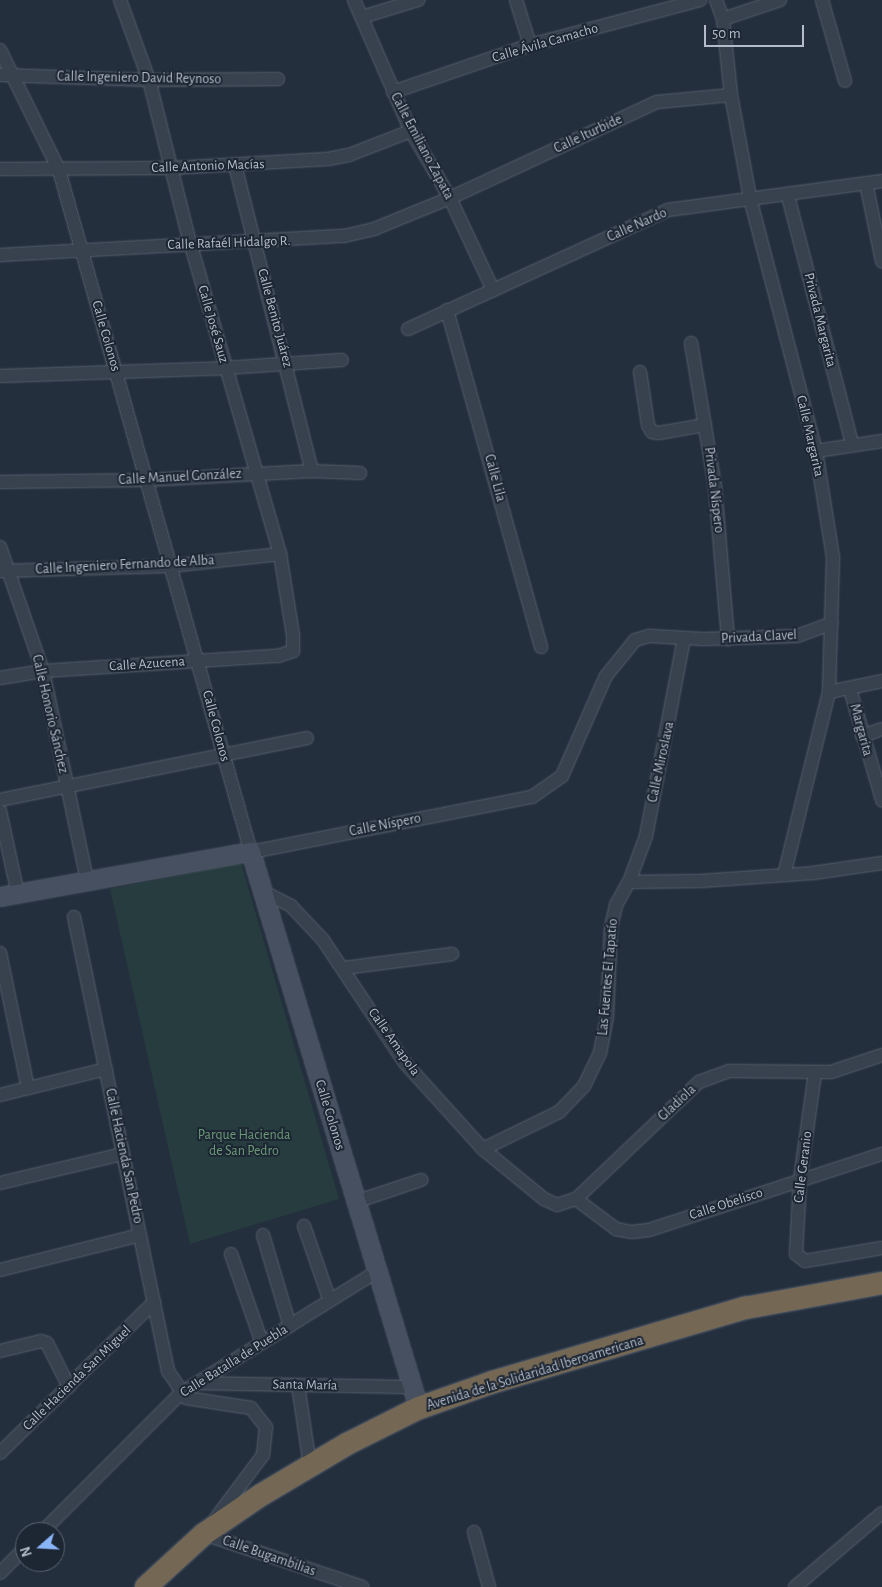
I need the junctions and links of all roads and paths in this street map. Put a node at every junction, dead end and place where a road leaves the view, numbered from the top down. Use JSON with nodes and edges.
{"nodes":[{"id":1,"x":120,"y":0,"type":"edge"},
{"id":2,"x":354,"y":0,"type":"edge"},
{"id":3,"x":418,"y":0,"type":"edge"},
{"id":4,"x":516,"y":0,"type":"edge"},
{"id":5,"x":700,"y":0,"type":"edge"},
{"id":6,"x":716,"y":0,"type":"edge"},
{"id":7,"x":780,"y":0,"type":"edge"},
{"id":8,"x":822,"y":0,"type":"edge"},
{"id":9,"x":362,"y":18,"type":"junction"},
{"id":10,"x":723,"y":19,"type":"junction"},
{"id":11,"x":530,"y":44,"type":"junction"},
{"id":12,"x":0,"y":50,"type":"edge"},
{"id":13,"x":5,"y":76,"type":"edge"},
{"id":14,"x":278,"y":79,"type":"dead end"},
{"id":15,"x":149,"y":80,"type":"junction"},
{"id":16,"x":845,"y":82,"type":"dead end"},
{"id":17,"x":393,"y":92,"type":"junction"},
{"id":18,"x":731,"y":95,"type":"junction"},
{"id":19,"x":411,"y":131,"type":"junction"},
{"id":20,"x":235,"y":165,"type":"junction"},
{"id":21,"x":172,"y":168,"type":"junction"},
{"id":22,"x":0,"y":169,"type":"edge"},
{"id":23,"x":59,"y":170,"type":"junction"},
{"id":24,"x":882,"y":181,"type":"edge"},
{"id":25,"x":866,"y":183,"type":"junction"},
{"id":26,"x":788,"y":196,"type":"junction"},
{"id":27,"x":450,"y":198,"type":"junction"},
{"id":28,"x":750,"y":198,"type":"junction"},
{"id":29,"x":190,"y":243,"type":"junction"},
{"id":30,"x":255,"y":243,"type":"junction"},
{"id":31,"x":82,"y":251,"type":"junction"},
{"id":32,"x":0,"y":255,"type":"edge"},
{"id":33,"x":882,"y":261,"type":"edge"},
{"id":34,"x":493,"y":290,"type":"junction"},
{"id":35,"x":447,"y":310,"type":"junction"},
{"id":36,"x":408,"y":329,"type":"dead end"},
{"id":37,"x":691,"y":343,"type":"dead end"},
{"id":38,"x":342,"y":360,"type":"dead end"},
{"id":39,"x":287,"y":364,"type":"junction"},
{"id":40,"x":225,"y":368,"type":"junction"},
{"id":41,"x":116,"y":371,"type":"junction"},
{"id":42,"x":640,"y":372,"type":"dead end"},
{"id":43,"x":0,"y":376,"type":"edge"},
{"id":44,"x":705,"y":425,"type":"junction"},
{"id":45,"x":882,"y":441,"type":"edge"},
{"id":46,"x":852,"y":444,"type":"junction"},
{"id":47,"x":816,"y":451,"type":"junction"},
{"id":48,"x":312,"y":470,"type":"junction"},
{"id":49,"x":360,"y":473,"type":"dead end"},
{"id":50,"x":255,"y":474,"type":"junction"},
{"id":51,"x":147,"y":480,"type":"junction"},
{"id":52,"x":0,"y":482,"type":"edge"},
{"id":53,"x":0,"y":547,"type":"edge"},
{"id":54,"x":280,"y":554,"type":"junction"},
{"id":55,"x":170,"y":566,"type":"junction"},
{"id":56,"x":4,"y":571,"type":"edge"},
{"id":57,"x":832,"y":623,"type":"junction"},
{"id":58,"x":684,"y":639,"type":"junction"},
{"id":59,"x":728,"y":639,"type":"junction"},
{"id":60,"x":541,"y":647,"type":"dead end"},
{"id":61,"x":293,"y":651,"type":"joint"},
{"id":62,"x":198,"y":661,"type":"junction"},
{"id":63,"x":43,"y":671,"type":"junction"},
{"id":64,"x":0,"y":678,"type":"edge"},
{"id":65,"x":882,"y":681,"type":"edge"},
{"id":66,"x":850,"y":689,"type":"junction"},
{"id":67,"x":829,"y":692,"type":"junction"},
{"id":68,"x":882,"y":729,"type":"edge"},
{"id":69,"x":862,"y":736,"type":"junction"},
{"id":70,"x":307,"y":738,"type":"dead end"},
{"id":71,"x":223,"y":752,"type":"junction"},
{"id":72,"x":66,"y":785,"type":"junction"},
{"id":73,"x":0,"y":800,"type":"edge"},
{"id":74,"x":882,"y":800,"type":"edge"},
{"id":75,"x":0,"y":812,"type":"edge"},
{"id":76,"x":251,"y":852,"type":"junction"},
{"id":77,"x":882,"y":863,"type":"edge"},
{"id":78,"x":784,"y":875,"type":"junction"},
{"id":79,"x":629,"y":882,"type":"junction"},
{"id":80,"x":88,"y":884,"type":"junction"},
{"id":81,"x":262,"y":891,"type":"junction"},
{"id":82,"x":18,"y":894,"type":"junction"},
{"id":83,"x":0,"y":898,"type":"edge"},
{"id":84,"x":74,"y":917,"type":"dead end"},
{"id":85,"x":0,"y":953,"type":"edge"},
{"id":86,"x":452,"y":954,"type":"dead end"},
{"id":87,"x":344,"y":968,"type":"junction"},
{"id":88,"x":882,"y":1055,"type":"edge"},
{"id":89,"x":106,"y":1069,"type":"junction"},
{"id":90,"x":814,"y":1073,"type":"junction"},
{"id":91,"x":28,"y":1088,"type":"junction"},
{"id":92,"x":0,"y":1095,"type":"edge"},
{"id":93,"x":483,"y":1149,"type":"junction"},
{"id":94,"x":123,"y":1154,"type":"junction"},
{"id":95,"x":882,"y":1154,"type":"edge"},
{"id":96,"x":421,"y":1180,"type":"dead end"},
{"id":97,"x":800,"y":1180,"type":"junction"},
{"id":98,"x":0,"y":1183,"type":"edge"},
{"id":99,"x":576,"y":1199,"type":"junction"},
{"id":100,"x":356,"y":1202,"type":"junction"},
{"id":101,"x":558,"y":1205,"type":"joint"},
{"id":102,"x":304,"y":1226,"type":"dead end"},
{"id":103,"x":140,"y":1235,"type":"junction"},
{"id":104,"x":263,"y":1235,"type":"dead end"},
{"id":105,"x":882,"y":1248,"type":"edge"},
{"id":106,"x":231,"y":1254,"type":"dead end"},
{"id":107,"x":0,"y":1270,"type":"edge"},
{"id":108,"x":376,"y":1272,"type":"junction"},
{"id":109,"x":882,"y":1283,"type":"edge"},
{"id":110,"x":330,"y":1301,"type":"junction"},
{"id":111,"x":154,"y":1302,"type":"junction"},
{"id":112,"x":290,"y":1326,"type":"junction"},
{"id":113,"x":262,"y":1343,"type":"junction"},
{"id":114,"x":0,"y":1351,"type":"edge"},
{"id":115,"x":198,"y":1383,"type":"junction"},
{"id":116,"x":298,"y":1385,"type":"junction"},
{"id":117,"x":69,"y":1387,"type":"junction"},
{"id":118,"x":181,"y":1393,"type":"junction"},
{"id":119,"x":416,"y":1398,"type":"junction"},
{"id":120,"x":19,"y":1434,"type":"junction"},
{"id":121,"x":0,"y":1439,"type":"edge"},
{"id":122,"x":0,"y":1453,"type":"edge"},
{"id":123,"x":310,"y":1465,"type":"junction"},
{"id":124,"x":882,"y":1512,"type":"edge"},
{"id":125,"x":52,"y":1522,"type":"edge"},
{"id":126,"x":474,"y":1532,"type":"dead end"},
{"id":127,"x":204,"y":1534,"type":"junction"},
{"id":128,"x":15,"y":1558,"type":"edge"},
{"id":129,"x":0,"y":1573,"type":"edge"},
{"id":130,"x":146,"y":1587,"type":"edge"},
{"id":131,"x":362,"y":1587,"type":"edge"},
{"id":132,"x":489,"y":1587,"type":"edge"},
{"id":133,"x":795,"y":1587,"type":"edge"}],
"edges":[{"from":1,"to":15,"type":"street","name":"Calle José Sauz"},
{"from":2,"to":9,"type":"street","name":"Calle Emiliano Zapata"},
{"from":3,"to":9,"type":"street"},
{"from":4,"to":11,"type":"street"},
{"from":5,"to":11,"type":"street","name":"Calle Ávila Camacho"},
{"from":6,"to":10,"type":"street","name":"Calle Margarita"},
{"from":7,"to":10,"type":"street"},
{"from":8,"to":16,"type":"street"},
{"from":9,"to":17,"type":"street","name":"Calle Emiliano Zapata"},
{"from":10,"to":18,"type":"street","name":"Calle Margarita"},
{"from":11,"to":17,"type":"street","name":"Calle Ávila Camacho"},
{"from":12,"to":13,"type":"street","name":"Calle Colonos"},
{"from":13,"to":15,"type":"street","name":"Calle Ingeniero David Reynoso"},
{"from":13,"to":23,"type":"street","name":"Calle Colonos"},
{"from":14,"to":15,"type":"street","name":"Calle Ingeniero David Reynoso"},
{"from":15,"to":21,"type":"street","name":"Calle José Sauz"},
{"from":17,"to":19,"type":"street","name":"Calle Emiliano Zapata"},
{"from":18,"to":27,"type":"street","name":"Calle Iturbide"},
{"from":18,"to":28,"type":"street","name":"Calle Margarita"},
{"from":19,"to":20,"type":"street","name":"Calle Antonio Macías"},
{"from":19,"to":27,"type":"street","name":"Calle Emiliano Zapata"},
{"from":20,"to":21,"type":"street","name":"Calle Antonio Macías"},
{"from":20,"to":30,"type":"street","name":"Calle Benito Juárez"},
{"from":21,"to":23,"type":"street","name":"Calle Antonio Macías"},
{"from":21,"to":29,"type":"street","name":"Calle José Sauz"},
{"from":22,"to":23,"type":"street","name":"Calle Antonio Macías"},
{"from":23,"to":31,"type":"street","name":"Calle Colonos"},
{"from":24,"to":25,"type":"street","name":"Calle Nardo"},
{"from":25,"to":26,"type":"street","name":"Calle Nardo"},
{"from":25,"to":33,"type":"street"},
{"from":26,"to":28,"type":"street","name":"Calle Nardo"},
{"from":26,"to":46,"type":"street","name":"Privada Margarita"},
{"from":27,"to":30,"type":"street","name":"Calle Rafaél Hidalgo R."},
{"from":27,"to":34,"type":"street","name":"Calle Emiliano Zapata"},
{"from":28,"to":34,"type":"street","name":"Calle Nardo"},
{"from":28,"to":47,"type":"street","name":"Calle Margarita"},
{"from":29,"to":30,"type":"street","name":"Calle Rafaél Hidalgo R."},
{"from":29,"to":31,"type":"street","name":"Calle Rafaél Hidalgo R."},
{"from":29,"to":40,"type":"street","name":"Calle José Sauz"},
{"from":30,"to":39,"type":"street","name":"Calle Benito Juárez"},
{"from":31,"to":32,"type":"street","name":"Calle Rafaél Hidalgo R."},
{"from":31,"to":41,"type":"street","name":"Calle Colonos"},
{"from":34,"to":35,"type":"street","name":"Calle Nardo"},
{"from":35,"to":36,"type":"street","name":"Calle Nardo"},
{"from":35,"to":60,"type":"street","name":"Calle Lila"},
{"from":37,"to":44,"type":"street","name":"Privada Níspero"},
{"from":38,"to":39,"type":"street"},
{"from":39,"to":40,"type":"street"},
{"from":39,"to":48,"type":"street","name":"Calle Benito Juárez"},
{"from":40,"to":41,"type":"street"},
{"from":40,"to":50,"type":"street","name":"Calle José Sauz"},
{"from":41,"to":43,"type":"street"},
{"from":41,"to":51,"type":"street","name":"Calle Colonos"},
{"from":42,"to":44,"type":"street"},
{"from":44,"to":59,"type":"street","name":"Privada Níspero"},
{"from":45,"to":46,"type":"street"},
{"from":46,"to":47,"type":"street"},
{"from":47,"to":57,"type":"street","name":"Calle Margarita"},
{"from":48,"to":49,"type":"street","name":"Calle Manuel González"},
{"from":48,"to":50,"type":"street","name":"Calle Manuel González"},
{"from":50,"to":51,"type":"street","name":"Calle Manuel González"},
{"from":50,"to":54,"type":"street","name":"Calle José Sauz"},
{"from":51,"to":52,"type":"street","name":"Calle Manuel González"},
{"from":51,"to":55,"type":"street","name":"Calle Colonos"},
{"from":53,"to":56,"type":"street","name":"Calle Honorio Sánchez"},
{"from":54,"to":55,"type":"street","name":"Calle Ingeniero Fernando de Alba"},
{"from":54,"to":61,"type":"street","name":"Calle José Sauz"},
{"from":55,"to":56,"type":"street","name":"Calle Ingeniero Fernando de Alba"},
{"from":55,"to":62,"type":"street","name":"Calle Colonos"},
{"from":56,"to":63,"type":"street","name":"Calle Honorio Sánchez"},
{"from":57,"to":59,"type":"street","name":"Privada Clavel"},
{"from":57,"to":67,"type":"street","name":"Calle Margarita"},
{"from":58,"to":59,"type":"street","name":"Privada Clavel"},
{"from":58,"to":76,"type":"street","name":"Calle Níspero"},
{"from":58,"to":79,"type":"street","name":"Calle Miroslava"},
{"from":61,"to":62,"type":"street","name":"Calle Azucena"},
{"from":62,"to":63,"type":"street","name":"Calle Azucena"},
{"from":62,"to":71,"type":"street","name":"Calle Colonos"},
{"from":63,"to":64,"type":"street","name":"Calle Azucena"},
{"from":63,"to":72,"type":"street","name":"Calle Honorio Sánchez"},
{"from":65,"to":66,"type":"street"},
{"from":66,"to":67,"type":"street"},
{"from":66,"to":69,"type":"street","name":"Margarita"},
{"from":67,"to":78,"type":"street","name":"Calle Margarita"},
{"from":68,"to":69,"type":"street"},
{"from":69,"to":74,"type":"street","name":"Margarita"},
{"from":70,"to":71,"type":"street"},
{"from":71,"to":72,"type":"street"},
{"from":71,"to":76,"type":"street","name":"Calle Colonos"},
{"from":72,"to":73,"type":"street"},
{"from":72,"to":80,"type":"street","name":"Calle Honorio Sánchez"},
{"from":75,"to":82,"type":"street"},
{"from":76,"to":80,"type":"street","name":"Calle Níspero"},
{"from":76,"to":81,"type":"street","name":"Calle Colonos"},
{"from":77,"to":78,"type":"street"},
{"from":78,"to":79,"type":"street"},
{"from":79,"to":93,"type":"street","name":"Las Fuentes El Tapatío"},
{"from":80,"to":82,"type":"street","name":"Calle Níspero"},
{"from":81,"to":87,"type":"street","name":"Calle Amapola"},
{"from":81,"to":100,"type":"street","name":"Calle Colonos"},
{"from":82,"to":83,"type":"street","name":"Calle Níspero"},
{"from":84,"to":89,"type":"street","name":"Calle Hacienda San Pedro"},
{"from":85,"to":91,"type":"street"},
{"from":86,"to":87,"type":"street"},
{"from":87,"to":93,"type":"street","name":"Calle Amapola"},
{"from":88,"to":90,"type":"street","name":"Gladiola"},
{"from":89,"to":91,"type":"street"},
{"from":89,"to":94,"type":"street","name":"Calle Hacienda San Pedro"},
{"from":90,"to":97,"type":"street","name":"Calle Geranio"},
{"from":90,"to":99,"type":"street","name":"Gladiola"},
{"from":91,"to":92,"type":"street"},
{"from":93,"to":101,"type":"street","name":"Calle Amapola"},
{"from":94,"to":98,"type":"street"},
{"from":94,"to":103,"type":"street","name":"Calle Hacienda San Pedro"},
{"from":95,"to":97,"type":"street","name":"Calle Obelisco"},
{"from":96,"to":100,"type":"street"},
{"from":97,"to":99,"type":"street","name":"Calle Obelisco"},
{"from":97,"to":105,"type":"street","name":"Calle Geranio"},
{"from":99,"to":101,"type":"street","name":"Gladiola"},
{"from":100,"to":108,"type":"street","name":"Calle Colonos"},
{"from":102,"to":110,"type":"street"},
{"from":103,"to":107,"type":"street"},
{"from":103,"to":111,"type":"street","name":"Calle Hacienda San Pedro"},
{"from":104,"to":112,"type":"street"},
{"from":106,"to":113,"type":"street"},
{"from":108,"to":110,"type":"street","name":"Calle Batalla de Puebla"},
{"from":108,"to":119,"type":"street","name":"Calle Colonos"},
{"from":109,"to":119,"type":"highway","name":"Avenida de la Solidaridad Iberoamericana"},
{"from":110,"to":112,"type":"street","name":"Calle Batalla de Puebla"},
{"from":111,"to":117,"type":"street","name":"Calle Hacienda San Miguel"},
{"from":111,"to":118,"type":"street","name":"Calle Hacienda San Pedro"},
{"from":112,"to":113,"type":"street","name":"Calle Batalla de Puebla"},
{"from":113,"to":115,"type":"street","name":"Calle Batalla de Puebla"},
{"from":114,"to":117,"type":"street"},
{"from":115,"to":116,"type":"street","name":"Santa María"},
{"from":115,"to":118,"type":"street","name":"Calle Batalla de Puebla"},
{"from":116,"to":119,"type":"street","name":"Santa María"},
{"from":116,"to":123,"type":"street"},
{"from":117,"to":120,"type":"street","name":"Calle Hacienda San Miguel"},
{"from":118,"to":125,"type":"street","name":"Calle Batalla de Puebla"},
{"from":118,"to":127,"type":"street"},
{"from":119,"to":123,"type":"highway","name":"Avenida de la Solidaridad Iberoamericana"},
{"from":120,"to":121,"type":"street"},
{"from":120,"to":122,"type":"street","name":"Calle Hacienda San Miguel"},
{"from":123,"to":127,"type":"highway","name":"Avenida de la Solidaridad Iberoamericana"},
{"from":124,"to":133,"type":"street"},
{"from":126,"to":132,"type":"street"},
{"from":127,"to":130,"type":"highway","name":"Avenida de la Solidaridad Iberoamericana"},
{"from":127,"to":131,"type":"street","name":"Calle Bugambilias"},
{"from":128,"to":129,"type":"street"}]}
